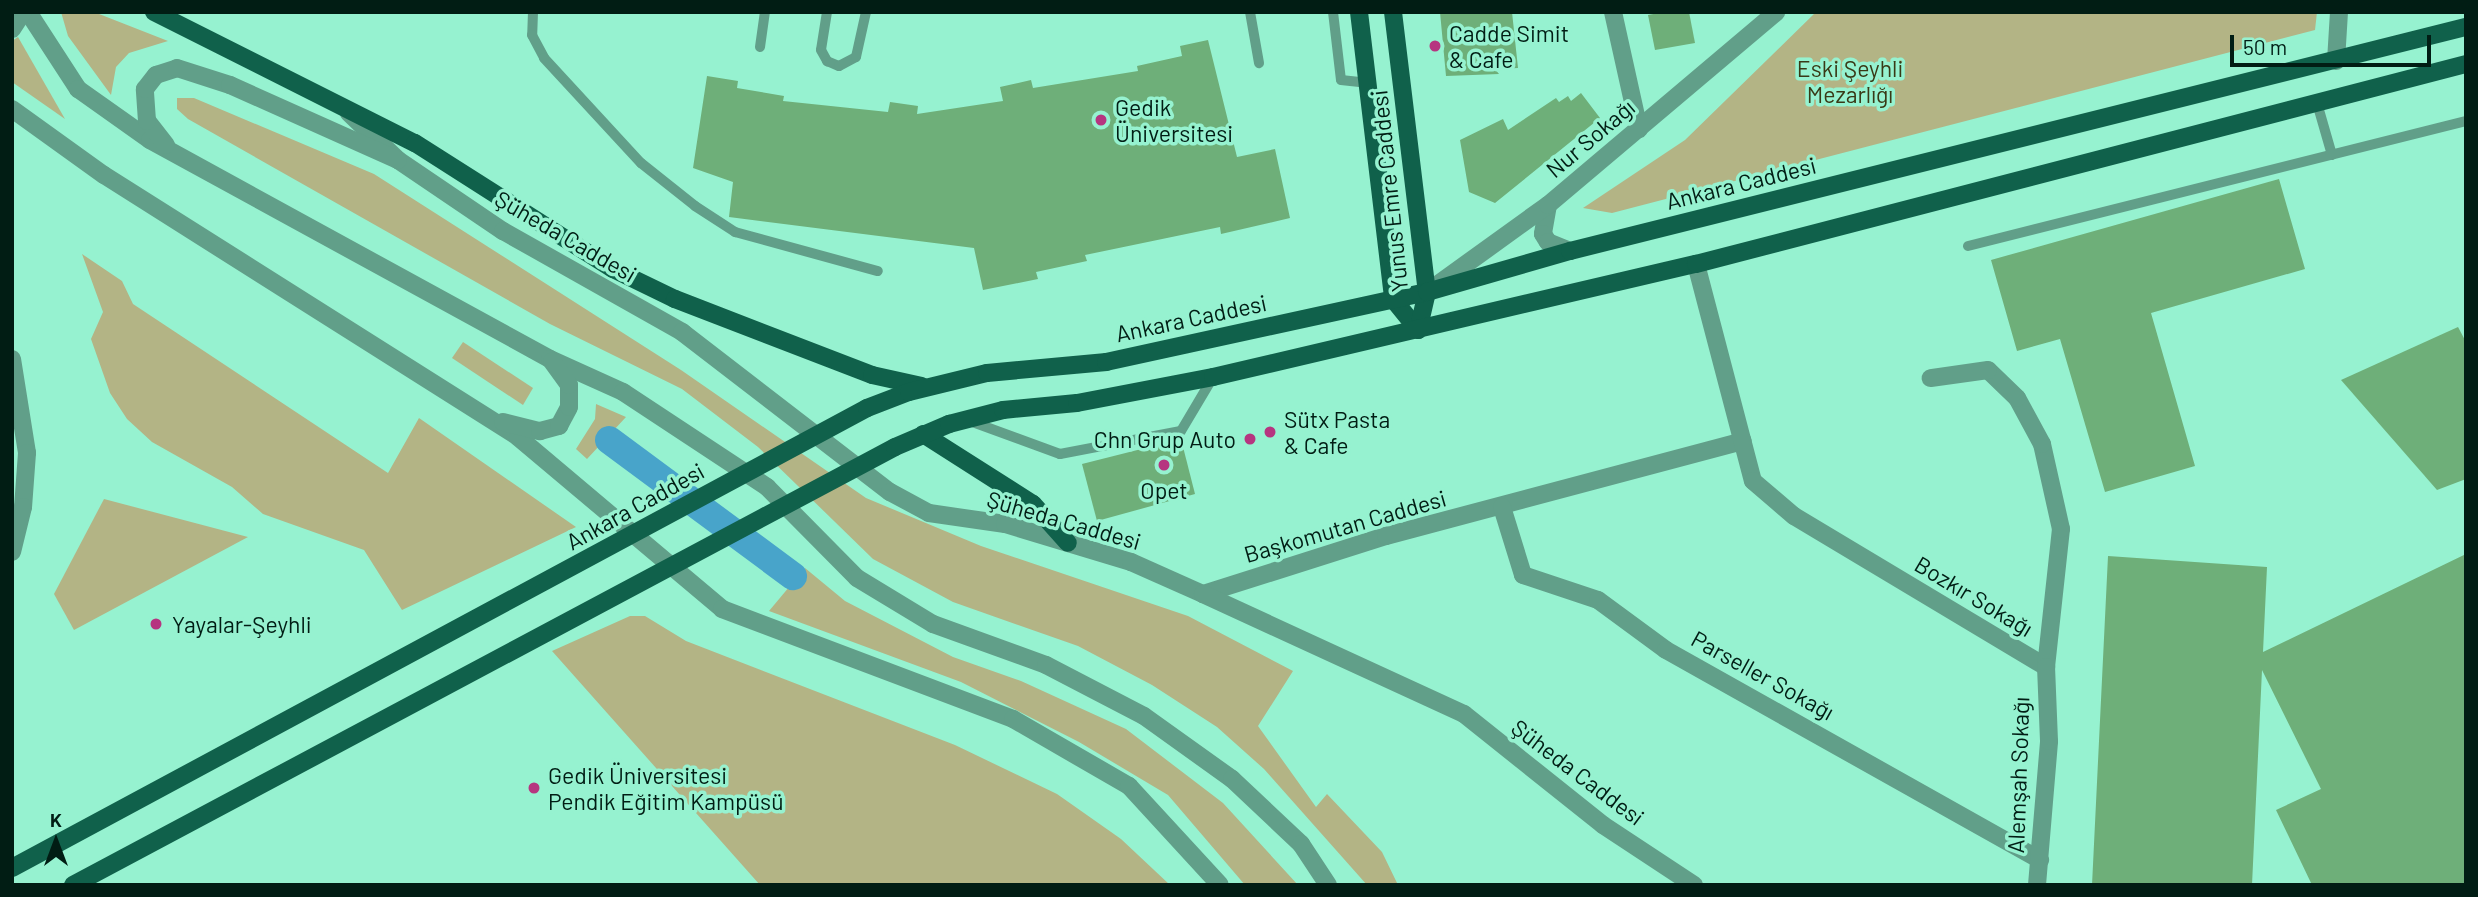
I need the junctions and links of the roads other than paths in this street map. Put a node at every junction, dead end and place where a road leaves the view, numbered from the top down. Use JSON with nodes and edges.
{"nodes":[{"id":1,"x":26,"y":12,"type":"edge"},
{"id":2,"x":154,"y":12,"type":"edge"},
{"id":3,"x":533,"y":12,"type":"edge"},
{"id":4,"x":765,"y":12,"type":"edge"},
{"id":5,"x":827,"y":12,"type":"edge"},
{"id":6,"x":866,"y":12,"type":"edge"},
{"id":7,"x":1250,"y":12,"type":"edge"},
{"id":8,"x":1333,"y":12,"type":"edge"},
{"id":9,"x":1359,"y":12,"type":"edge"},
{"id":10,"x":1393,"y":12,"type":"edge"},
{"id":11,"x":1613,"y":12,"type":"edge"},
{"id":12,"x":1776,"y":12,"type":"edge"},
{"id":13,"x":2339,"y":12,"type":"edge"},
{"id":14,"x":2466,"y":27,"type":"edge"},
{"id":15,"x":12,"y":29,"type":"edge"},
{"id":16,"x":760,"y":47,"type":"dead end"},
{"id":17,"x":2336,"y":61,"type":"junction"},
{"id":18,"x":1259,"y":63,"type":"dead end"},
{"id":19,"x":2466,"y":64,"type":"edge"},
{"id":20,"x":1369,"y":83,"type":"junction"},
{"id":21,"x":339,"y":103,"type":"junction"},
{"id":22,"x":2317,"y":103,"type":"junction"},
{"id":23,"x":12,"y":109,"type":"edge"},
{"id":24,"x":2466,"y":121,"type":"edge"},
{"id":25,"x":1639,"y":129,"type":"junction"},
{"id":26,"x":172,"y":153,"type":"junction"},
{"id":27,"x":2332,"y":155,"type":"junction"},
{"id":28,"x":398,"y":160,"type":"junction"},
{"id":29,"x":1548,"y":205,"type":"junction"},
{"id":30,"x":1968,"y":247,"type":"dead end"},
{"id":31,"x":1570,"y":251,"type":"junction"},
{"id":32,"x":1696,"y":264,"type":"junction"},
{"id":33,"x":878,"y":271,"type":"dead end"},
{"id":34,"x":1427,"y":292,"type":"junction"},
{"id":35,"x":1393,"y":299,"type":"junction"},
{"id":36,"x":1418,"y":330,"type":"junction"},
{"id":37,"x":550,"y":359,"type":"junction"},
{"id":38,"x":15,"y":368,"type":"edge"},
{"id":39,"x":1213,"y":377,"type":"junction"},
{"id":40,"x":1931,"y":378,"type":"dead end"},
{"id":41,"x":926,"y":387,"type":"junction"},
{"id":42,"x":489,"y":419,"type":"junction"},
{"id":43,"x":965,"y":419,"type":"junction"},
{"id":44,"x":923,"y":434,"type":"junction"},
{"id":45,"x":1743,"y":441,"type":"junction"},
{"id":46,"x":1502,"y":507,"type":"junction"},
{"id":47,"x":1068,"y":543,"type":"junction"},
{"id":48,"x":12,"y":552,"type":"edge"},
{"id":49,"x":1203,"y":594,"type":"junction"},
{"id":50,"x":2046,"y":667,"type":"junction"},
{"id":51,"x":2040,"y":860,"type":"junction"},
{"id":52,"x":12,"y":868,"type":"edge"},
{"id":53,"x":72,"y":885,"type":"edge"},
{"id":54,"x":1220,"y":885,"type":"edge"},
{"id":55,"x":1328,"y":885,"type":"edge"},
{"id":56,"x":1694,"y":885,"type":"edge"},
{"id":57,"x":2037,"y":885,"type":"edge"}],
"edges":[{"from":1,"to":15,"type":"street"},
{"from":1,"to":26,"type":"street"},
{"from":2,"to":21,"type":"main road"},
{"from":3,"to":33,"type":"lane"},
{"from":4,"to":16,"type":"lane"},
{"from":5,"to":6,"type":"lane"},
{"from":7,"to":18,"type":"lane"},
{"from":8,"to":20,"type":"lane"},
{"from":9,"to":20,"type":"main road","name":"Yunus Emre Caddesi"},
{"from":10,"to":34,"type":"main road","name":"Yunus Emre Caddesi"},
{"from":11,"to":25,"type":"street"},
{"from":12,"to":25,"type":"street","name":"Nur Sokağı"},
{"from":13,"to":17,"type":"street"},
{"from":14,"to":17,"type":"main road","name":"Ankara Caddesi"},
{"from":17,"to":31,"type":"main road","name":"Ankara Caddesi"},
{"from":19,"to":22,"type":"main road"},
{"from":20,"to":35,"type":"main road","name":"Yunus Emre Caddesi"},
{"from":21,"to":28,"type":"street","name":"Şüheda Caddesi"},
{"from":21,"to":41,"type":"main road"},
{"from":22,"to":27,"type":"lane"},
{"from":22,"to":32,"type":"main road"},
{"from":23,"to":42,"type":"street"},
{"from":24,"to":27,"type":"lane"},
{"from":25,"to":29,"type":"street","name":"Nur Sokağı"},
{"from":26,"to":28,"type":"street"},
{"from":26,"to":37,"type":"street"},
{"from":27,"to":30,"type":"lane"},
{"from":28,"to":47,"type":"street","name":"Şüheda Caddesi"},
{"from":29,"to":31,"type":"street"},
{"from":29,"to":34,"type":"street","name":"Nur Sokağı"},
{"from":31,"to":34,"type":"main road","name":"Ankara Caddesi"},
{"from":32,"to":36,"type":"main road"},
{"from":32,"to":45,"type":"street","name":"Bozkır Sokağı"},
{"from":34,"to":35,"type":"main road","name":"Ankara Caddesi"},
{"from":34,"to":36,"type":"main road","name":"Yunus Emre Caddesi"},
{"from":35,"to":36,"type":"main road","name":"Yunus Emre Caddesi"},
{"from":35,"to":41,"type":"main road","name":"Ankara Caddesi"},
{"from":36,"to":39,"type":"main road"},
{"from":37,"to":42,"type":"street"},
{"from":37,"to":55,"type":"street"},
{"from":38,"to":48,"type":"street"},
{"from":39,"to":43,"type":"main road"},
{"from":39,"to":43,"type":"lane"},
{"from":40,"to":50,"type":"street","name":"Bozkır Sokağı"},
{"from":41,"to":52,"type":"main road","name":"Ankara Caddesi"},
{"from":42,"to":54,"type":"street"},
{"from":43,"to":44,"type":"main road"},
{"from":44,"to":47,"type":"main road"},
{"from":44,"to":53,"type":"main road"},
{"from":45,"to":46,"type":"street","name":"Başkomutan Caddesi"},
{"from":45,"to":50,"type":"street","name":"Bozkır Sokağı"},
{"from":46,"to":49,"type":"street","name":"Başkomutan Caddesi"},
{"from":46,"to":51,"type":"street","name":"Parseller Sokağı"},
{"from":47,"to":49,"type":"street","name":"Şüheda Caddesi"},
{"from":49,"to":56,"type":"street","name":"Şüheda Caddesi"},
{"from":50,"to":51,"type":"street","name":"Alemşah Sokağı"},
{"from":51,"to":57,"type":"street","name":"Alemşah Sokağı"}]}
